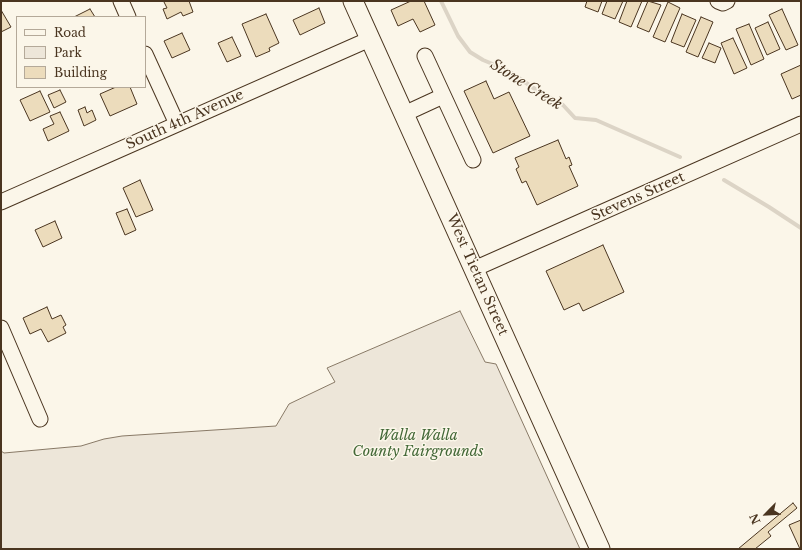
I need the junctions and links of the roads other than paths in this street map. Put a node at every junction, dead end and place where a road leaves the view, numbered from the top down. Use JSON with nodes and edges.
{"nodes":[{"id":1,"x":121,"y":1,"type":"edge"},
{"id":2,"x":353,"y":1,"type":"edge"},
{"id":3,"x":718,"y":1,"type":"edge"},
{"id":4,"x":727,"y":1,"type":"edge"},
{"id":5,"x":128,"y":16,"type":"edge"},
{"id":6,"x":370,"y":38,"type":"junction"},
{"id":7,"x":146,"y":56,"type":"edge"},
{"id":8,"x":425,"y":56,"type":"dead end"},
{"id":9,"x":443,"y":96,"type":"junction"},
{"id":10,"x":404,"y":114,"type":"junction"},
{"id":11,"x":177,"y":124,"type":"junction"},
{"id":12,"x":801,"y":124,"type":"edge"},
{"id":13,"x":473,"y":160,"type":"dead end"},
{"id":14,"x":1,"y":202,"type":"edge"},
{"id":15,"x":474,"y":269,"type":"junction"},
{"id":16,"x":1,"y":328,"type":"edge"},
{"id":17,"x":40,"y":419,"type":"dead end"},
{"id":18,"x":600,"y":549,"type":"edge"}],
"edges":[{"from":1,"to":5,"type":"street"},
{"from":2,"to":6,"type":"main road","name":"West Tietan Street"},
{"from":3,"to":4,"type":"street"},
{"from":6,"to":10,"type":"main road","name":"West Tietan Street"},
{"from":6,"to":11,"type":"street","name":"South 4th Avenue"},
{"from":7,"to":11,"type":"street"},
{"from":8,"to":9,"type":"street"},
{"from":9,"to":10,"type":"street"},
{"from":9,"to":13,"type":"street"},
{"from":10,"to":15,"type":"main road","name":"West Tietan Street"},
{"from":11,"to":14,"type":"street","name":"South 4th Avenue"},
{"from":12,"to":15,"type":"street","name":"Stevens Street"},
{"from":15,"to":18,"type":"main road","name":"West Tietan Street"},
{"from":16,"to":17,"type":"street"}]}
